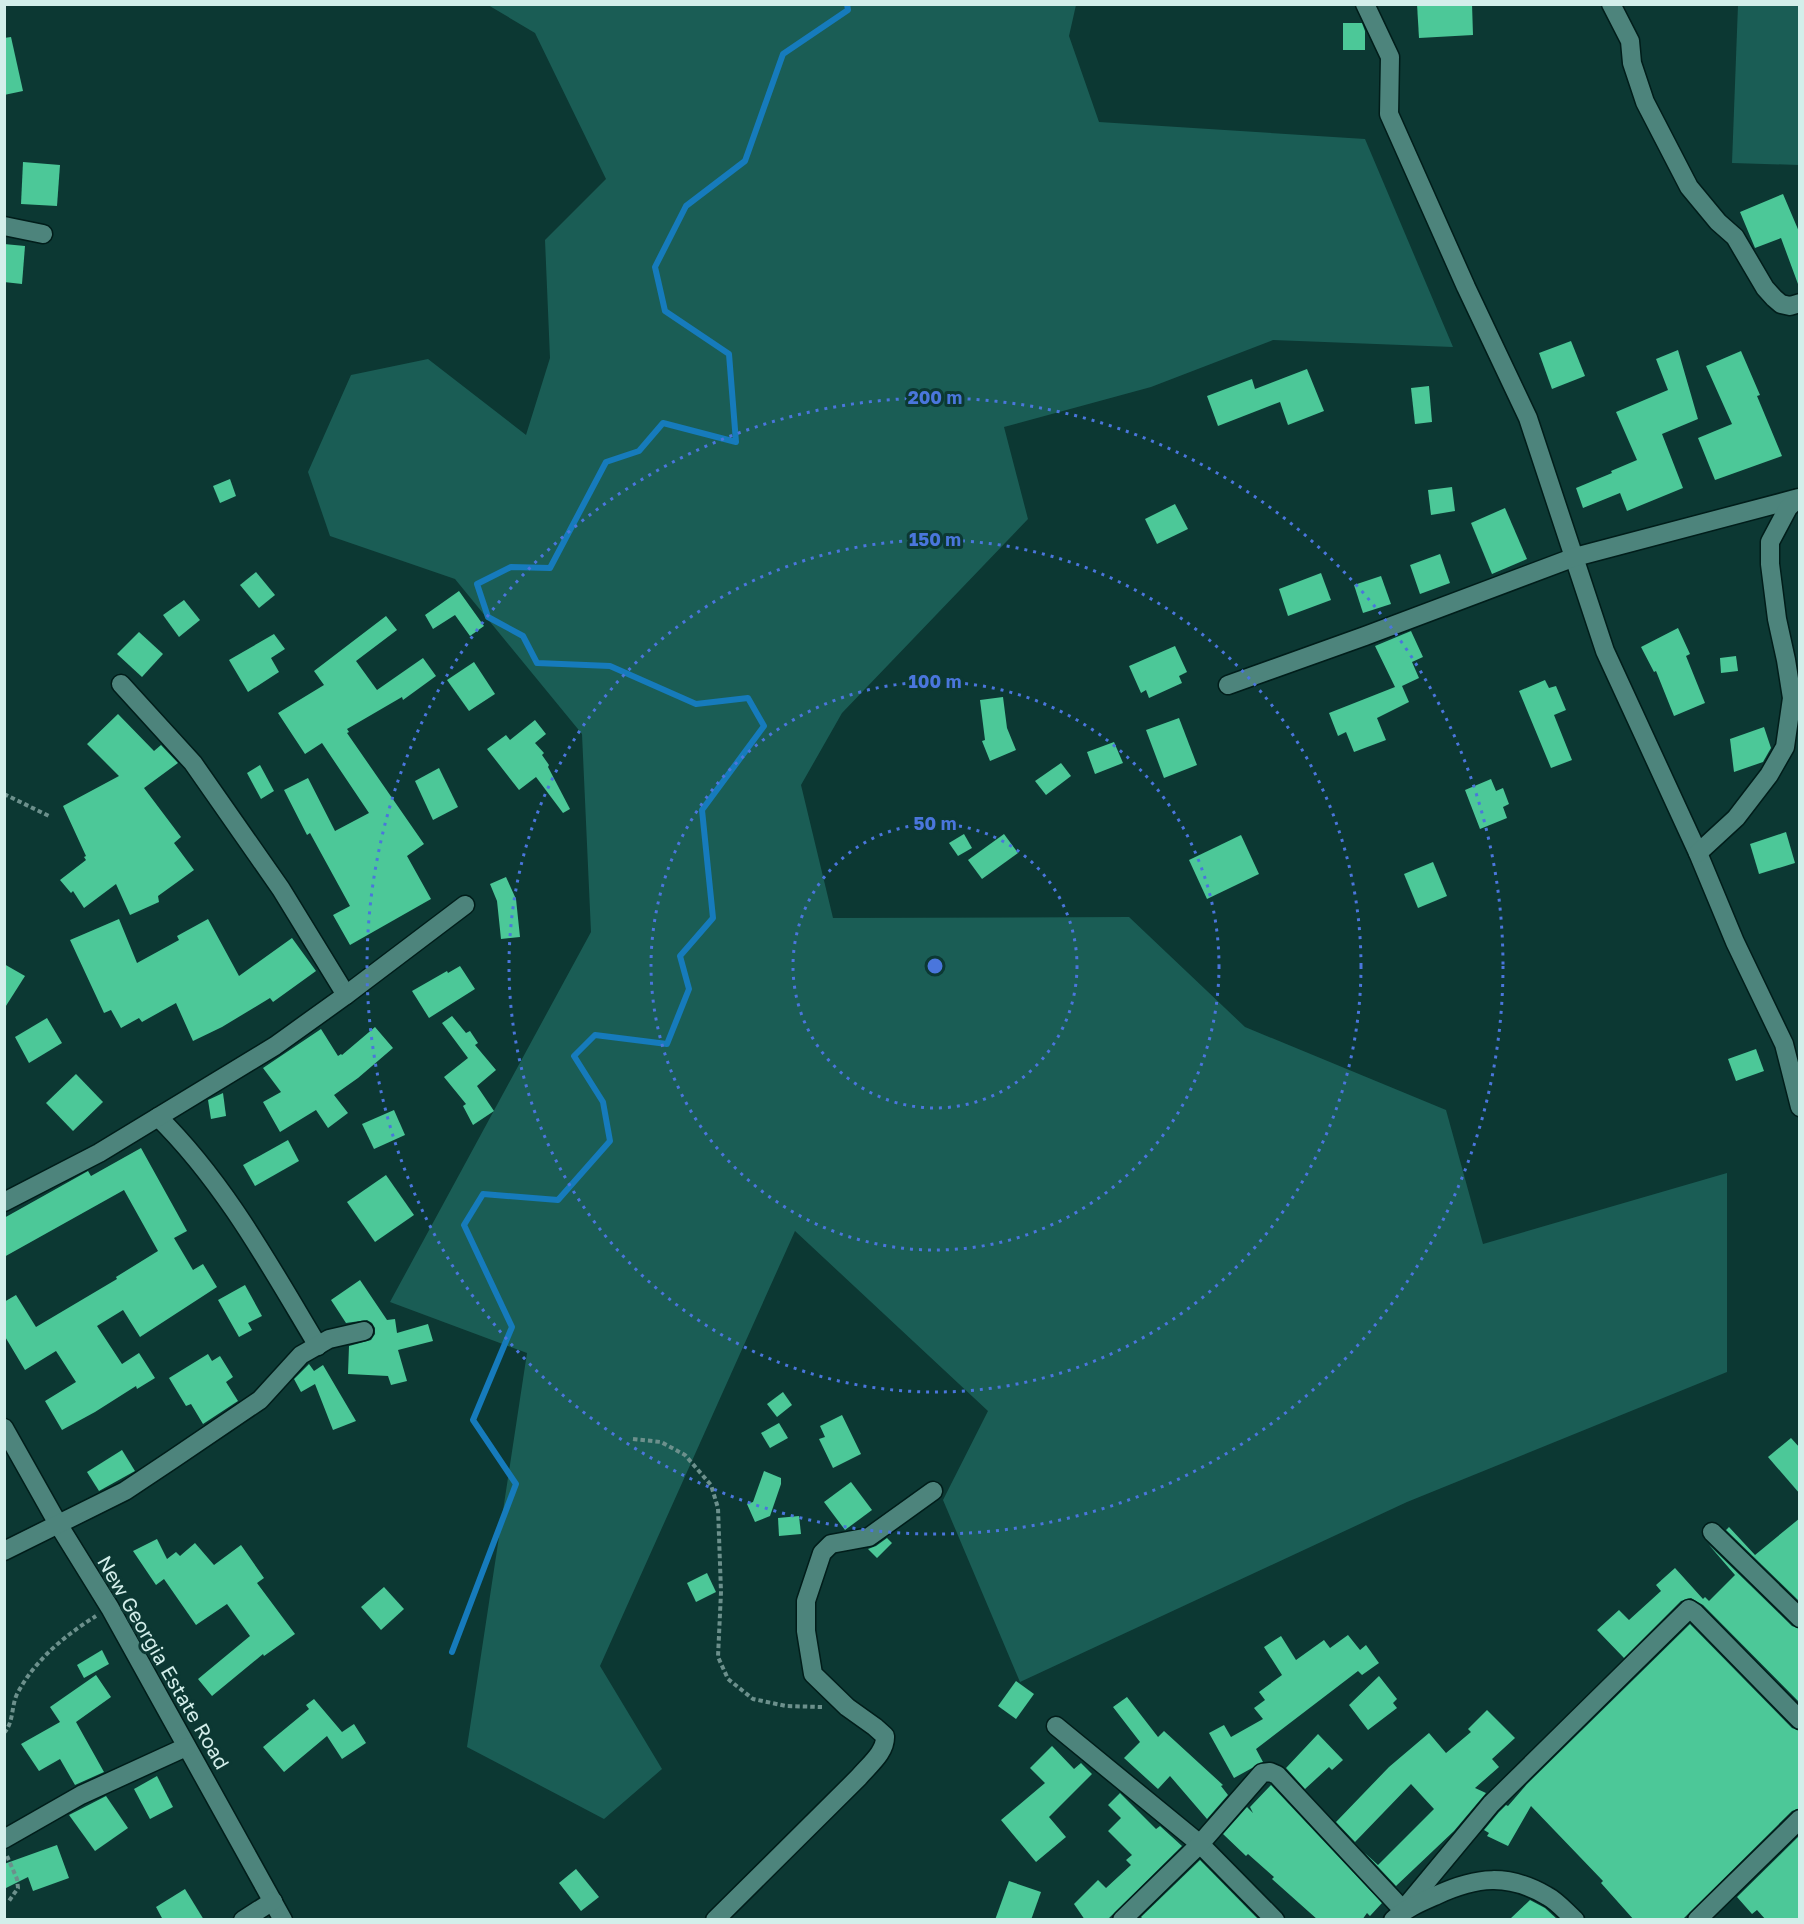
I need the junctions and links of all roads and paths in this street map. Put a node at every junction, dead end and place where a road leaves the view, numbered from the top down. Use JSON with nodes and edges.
{"nodes":[{"id":1,"x":1365,"y":4,"type":"edge"},
{"id":2,"x":1611,"y":4,"type":"edge"},
{"id":3,"x":4,"y":226,"type":"edge"},
{"id":4,"x":43,"y":234,"type":"dead end"},
{"id":5,"x":1800,"y":303,"type":"edge"},
{"id":6,"x":1797,"y":498,"type":"edge"},
{"id":7,"x":1575,"y":557,"type":"junction"},
{"id":8,"x":121,"y":684,"type":"dead end"},
{"id":9,"x":1228,"y":685,"type":"dead end"},
{"id":10,"x":4,"y":794,"type":"edge"},
{"id":11,"x":49,"y":816,"type":"dead end"},
{"id":12,"x":1698,"y":853,"type":"junction"},
{"id":13,"x":465,"y":905,"type":"dead end"},
{"id":14,"x":346,"y":995,"type":"junction"},
{"id":15,"x":1800,"y":1107,"type":"edge"},
{"id":16,"x":158,"y":1117,"type":"junction"},
{"id":17,"x":4,"y":1202,"type":"edge"},
{"id":18,"x":364,"y":1331,"type":"dead end"},
{"id":19,"x":318,"y":1346,"type":"junction"},
{"id":20,"x":4,"y":1428,"type":"edge"},
{"id":21,"x":633,"y":1438,"type":"dead end"},
{"id":22,"x":933,"y":1491,"type":"dead end"},
{"id":23,"x":58,"y":1524,"type":"junction"},
{"id":24,"x":1712,"y":1532,"type":"dead end"},
{"id":25,"x":4,"y":1551,"type":"edge"},
{"id":26,"x":110,"y":1608,"type":"junction"},
{"id":27,"x":1800,"y":1618,"type":"edge"},
{"id":28,"x":847,"y":1707,"type":"junction"},
{"id":29,"x":1800,"y":1720,"type":"edge"},
{"id":30,"x":1056,"y":1726,"type":"dead end"},
{"id":31,"x":4,"y":1733,"type":"edge"},
{"id":32,"x":186,"y":1748,"type":"junction"},
{"id":33,"x":1800,"y":1819,"type":"edge"},
{"id":34,"x":4,"y":1839,"type":"edge"},
{"id":35,"x":1200,"y":1844,"type":"junction"},
{"id":36,"x":4,"y":1850,"type":"edge"},
{"id":37,"x":9,"y":1901,"type":"dead end"},
{"id":38,"x":273,"y":1901,"type":"junction"},
{"id":39,"x":1398,"y":1915,"type":"edge"},
{"id":40,"x":1131,"y":1917,"type":"edge"},
{"id":41,"x":243,"y":1920,"type":"edge"},
{"id":42,"x":283,"y":1920,"type":"edge"},
{"id":43,"x":715,"y":1920,"type":"edge"},
{"id":44,"x":1275,"y":1920,"type":"edge"},
{"id":45,"x":1575,"y":1920,"type":"edge"},
{"id":46,"x":1697,"y":1920,"type":"edge"}],
"edges":[{"from":1,"to":7,"type":"street"},
{"from":2,"to":5,"type":"street"},
{"from":3,"to":4,"type":"street"},
{"from":6,"to":7,"type":"street"},
{"from":6,"to":12,"type":"street"},
{"from":7,"to":9,"type":"street"},
{"from":7,"to":12,"type":"street"},
{"from":8,"to":14,"type":"street"},
{"from":10,"to":11,"type":"path"},
{"from":12,"to":15,"type":"street"},
{"from":13,"to":14,"type":"street"},
{"from":14,"to":16,"type":"street"},
{"from":16,"to":17,"type":"street"},
{"from":16,"to":19,"type":"street"},
{"from":18,"to":19,"type":"street"},
{"from":19,"to":23,"type":"street"},
{"from":20,"to":23,"type":"street","name":"New Georgia Estate Road"},
{"from":21,"to":28,"type":"path"},
{"from":22,"to":28,"type":"street"},
{"from":23,"to":25,"type":"street"},
{"from":23,"to":26,"type":"street","name":"New Georgia Estate Road"},
{"from":24,"to":27,"type":"street"},
{"from":26,"to":31,"type":"path"},
{"from":26,"to":32,"type":"street","name":"New Georgia Estate Road"},
{"from":28,"to":43,"type":"street"},
{"from":29,"to":39,"type":"street"},
{"from":30,"to":35,"type":"street"},
{"from":32,"to":34,"type":"street"},
{"from":32,"to":38,"type":"street","name":"New Georgia Estate Road"},
{"from":33,"to":46,"type":"street"},
{"from":35,"to":39,"type":"street"},
{"from":35,"to":40,"type":"street"},
{"from":35,"to":44,"type":"street"},
{"from":36,"to":37,"type":"path"},
{"from":38,"to":41,"type":"street"},
{"from":38,"to":42,"type":"street","name":"New Georgia Estate Road"},
{"from":39,"to":45,"type":"street"}]}
